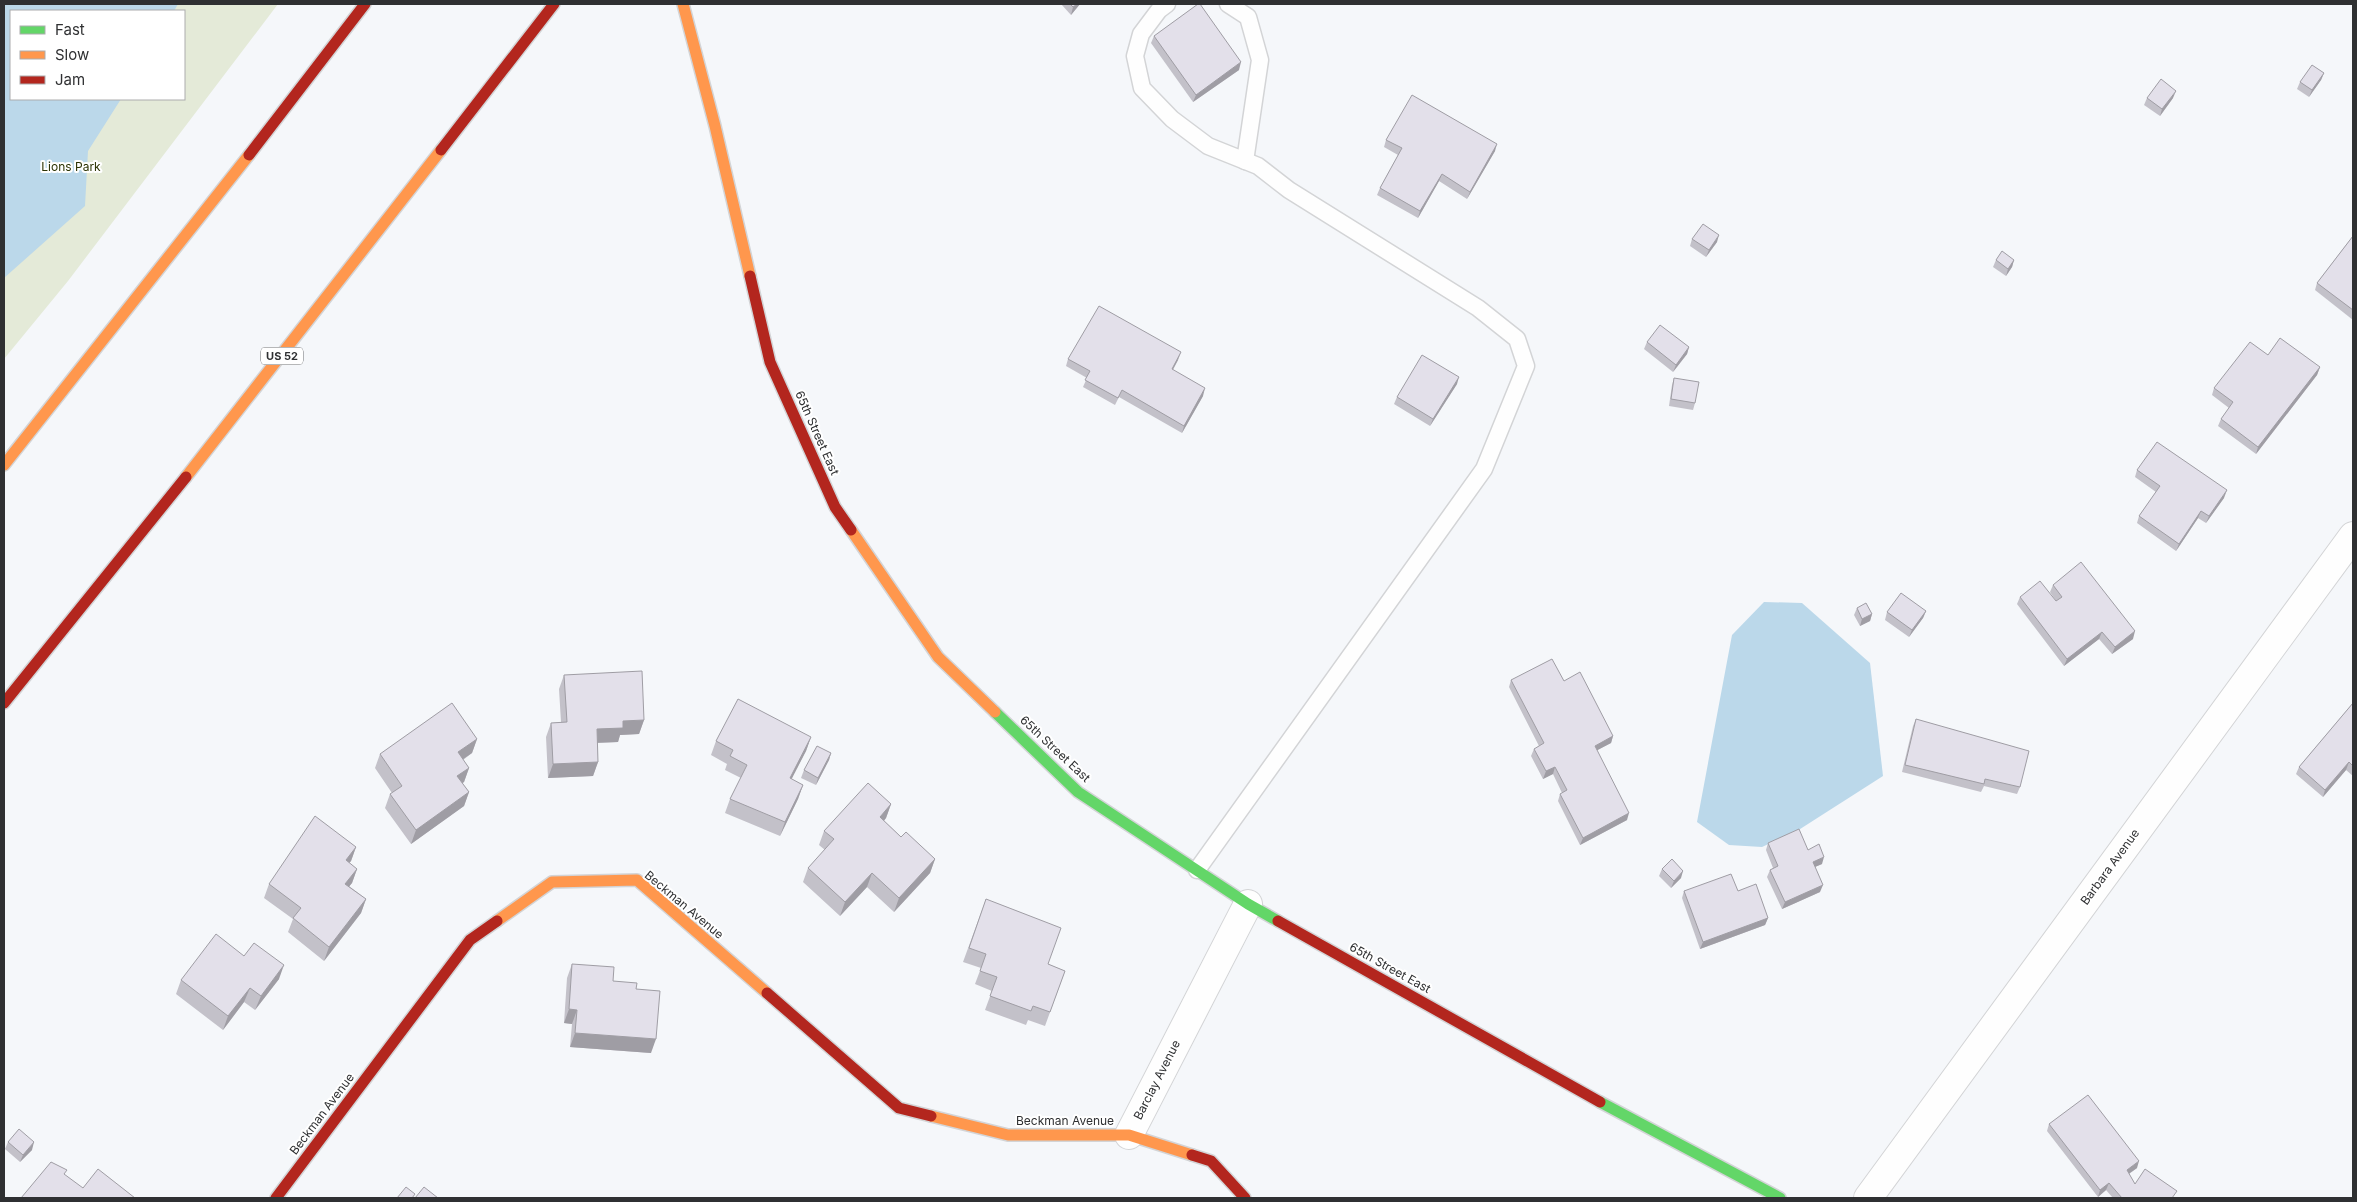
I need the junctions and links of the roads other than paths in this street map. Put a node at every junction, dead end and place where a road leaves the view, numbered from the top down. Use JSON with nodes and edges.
{"nodes":[{"id":1,"x":365,"y":4,"type":"edge"},
{"id":2,"x":554,"y":4,"type":"edge"},
{"id":3,"x":683,"y":4,"type":"edge"},
{"id":4,"x":1167,"y":4,"type":"edge"},
{"id":5,"x":1228,"y":4,"type":"edge"},
{"id":6,"x":1245,"y":161,"type":"junction"},
{"id":7,"x":4,"y":465,"type":"edge"},
{"id":8,"x":2353,"y":536,"type":"edge"},
{"id":9,"x":4,"y":703,"type":"edge"},
{"id":10,"x":1197,"y":870,"type":"junction"},
{"id":11,"x":1248,"y":904,"type":"junction"},
{"id":12,"x":1129,"y":1134,"type":"junction"},
{"id":13,"x":276,"y":1198,"type":"edge"},
{"id":14,"x":1245,"y":1198,"type":"edge"},
{"id":15,"x":1780,"y":1198,"type":"edge"},
{"id":16,"x":1868,"y":1198,"type":"edge"}],
"edges":[{"from":1,"to":7,"type":"main road"},
{"from":2,"to":9,"type":"main road","number":"US 52"},
{"from":3,"to":10,"type":"main road","name":"65th Street East"},
{"from":4,"to":6,"type":"lane"},
{"from":5,"to":6,"type":"lane"},
{"from":6,"to":10,"type":"lane"},
{"from":8,"to":16,"type":"street","name":"Barbara Avenue"},
{"from":10,"to":11,"type":"main road","name":"65th Street East"},
{"from":11,"to":12,"type":"street","name":"Barclay Avenue"},
{"from":11,"to":15,"type":"main road","name":"65th Street East"},
{"from":12,"to":13,"type":"main road","name":"Beckman Avenue"},
{"from":12,"to":14,"type":"main road","name":"Barclay Avenue"}]}
